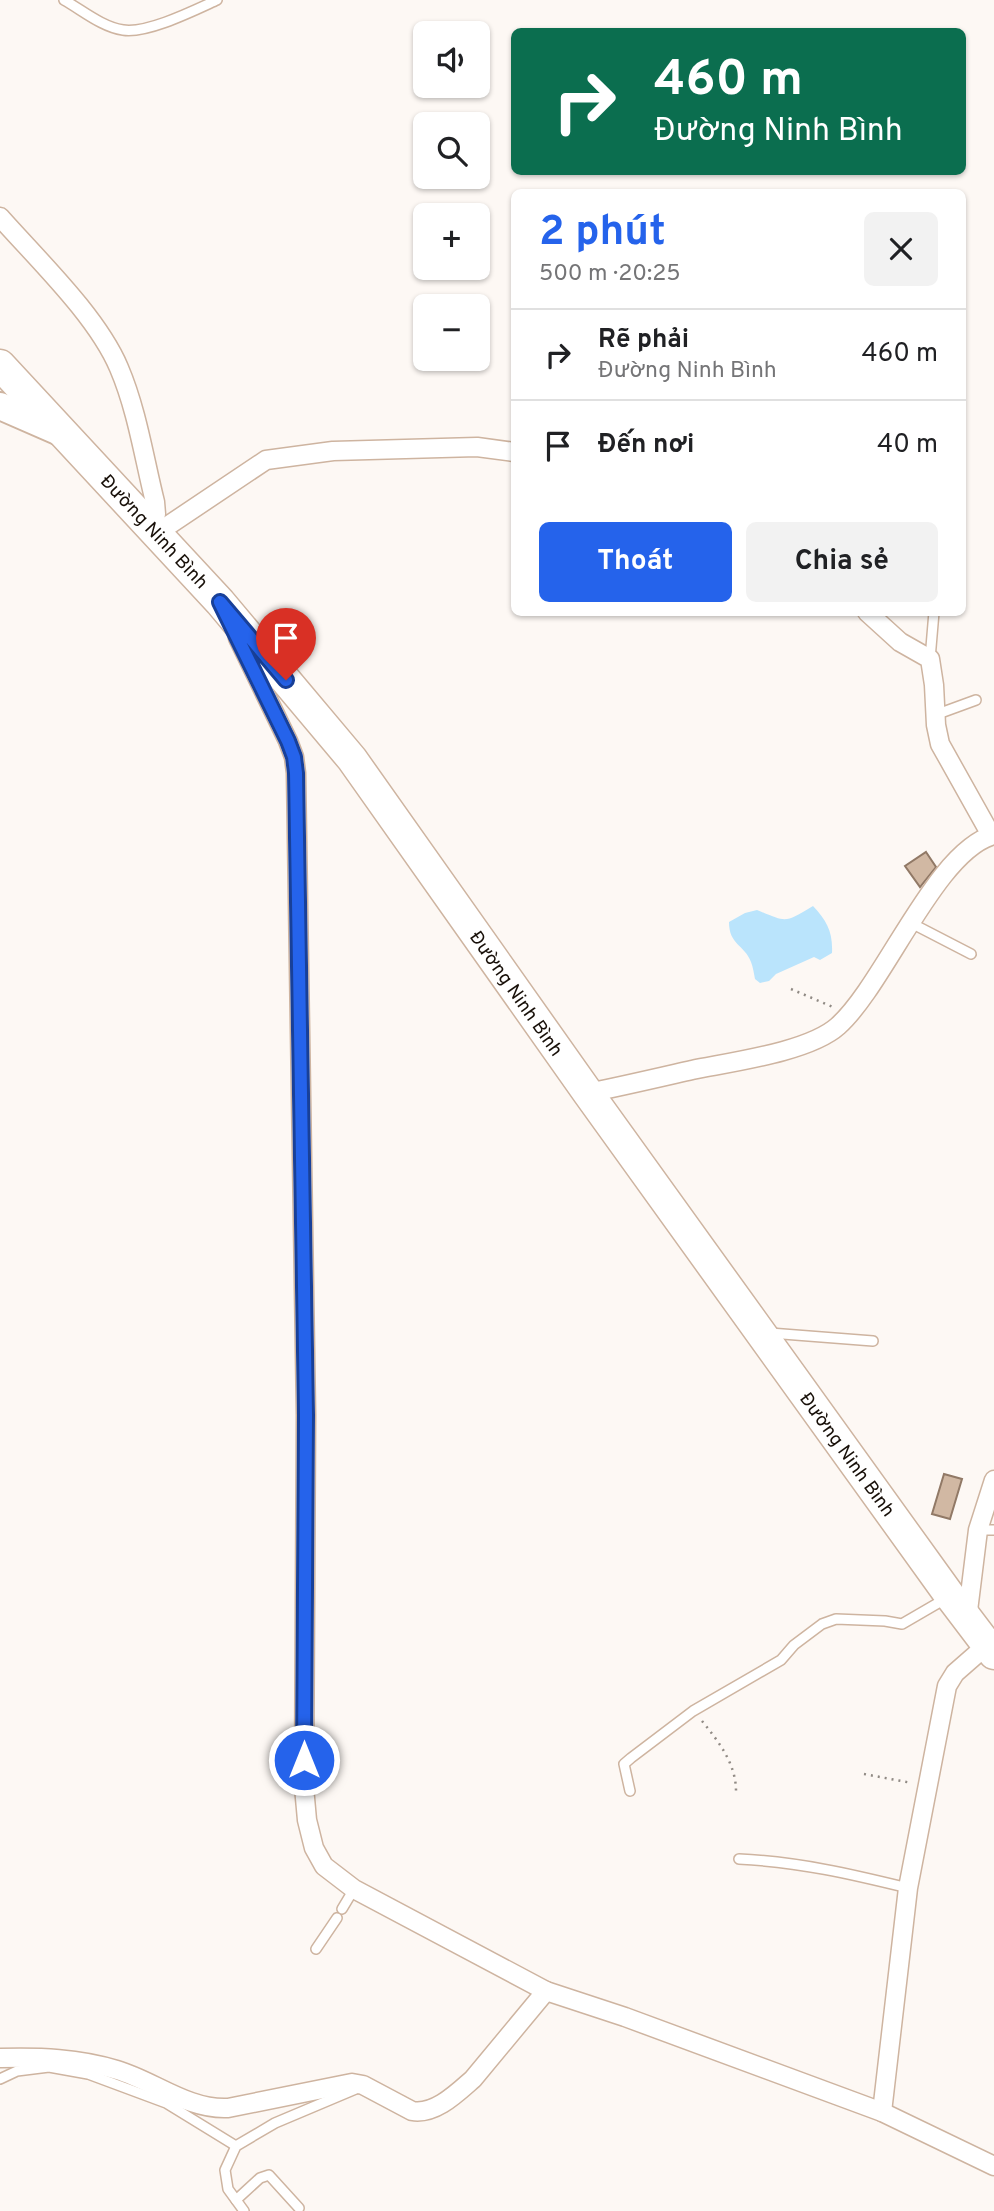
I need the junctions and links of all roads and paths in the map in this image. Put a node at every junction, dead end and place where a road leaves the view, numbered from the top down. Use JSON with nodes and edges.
{"nodes":[{"id":1,"x":64,"y":0,"type":"edge"},
{"id":2,"x":218,"y":0,"type":"edge"},
{"id":3,"x":0,"y":217,"type":"edge"},
{"id":4,"x":0,"y":365,"type":"edge"},
{"id":5,"x":0,"y":406,"type":"edge"},
{"id":6,"x":64,"y":434,"type":"junction"},
{"id":7,"x":511,"y":452,"type":"edge"},
{"id":8,"x":154,"y":529,"type":"junction"},
{"id":9,"x":220,"y":602,"type":"junction"},
{"id":10,"x":871,"y":616,"type":"edge"},
{"id":11,"x":934,"y":616,"type":"edge"},
{"id":12,"x":930,"y":659,"type":"junction"},
{"id":13,"x":976,"y":700,"type":"dead end"},
{"id":14,"x":935,"y":715,"type":"junction"},
{"id":15,"x":993,"y":835,"type":"edge"},
{"id":16,"x":911,"y":923,"type":"junction"},
{"id":17,"x":971,"y":954,"type":"dead end"},
{"id":18,"x":791,"y":989,"type":"dead end"},
{"id":19,"x":848,"y":1013,"type":"junction"},
{"id":20,"x":588,"y":1093,"type":"junction"},
{"id":21,"x":761,"y":1332,"type":"junction"},
{"id":22,"x":873,"y":1342,"type":"dead end"},
{"id":23,"x":994,"y":1480,"type":"edge"},
{"id":24,"x":986,"y":1530,"type":"edge"},
{"id":25,"x":978,"y":1629,"type":"edge"},
{"id":26,"x":693,"y":1711,"type":"junction"},
{"id":27,"x":864,"y":1774,"type":"dead end"},
{"id":28,"x":929,"y":1786,"type":"junction"},
{"id":29,"x":630,"y":1791,"type":"dead end"},
{"id":30,"x":736,"y":1791,"type":"dead end"},
{"id":31,"x":739,"y":1859,"type":"dead end"},
{"id":32,"x":908,"y":1888,"type":"junction"},
{"id":33,"x":354,"y":1889,"type":"junction"},
{"id":34,"x":342,"y":1909,"type":"dead end"},
{"id":35,"x":337,"y":1918,"type":"dead end"},
{"id":36,"x":317,"y":1949,"type":"dead end"},
{"id":37,"x":545,"y":1991,"type":"junction"},
{"id":38,"x":0,"y":2058,"type":"edge"},
{"id":39,"x":0,"y":2079,"type":"edge"},
{"id":40,"x":363,"y":2085,"type":"junction"},
{"id":41,"x":882,"y":2112,"type":"junction"},
{"id":42,"x":236,"y":2146,"type":"junction"},
{"id":43,"x":994,"y":2166,"type":"edge"},
{"id":44,"x":236,"y":2200,"type":"junction"},
{"id":45,"x":299,"y":2208,"type":"dead end"},
{"id":46,"x":244,"y":2211,"type":"edge"}],
"edges":[{"from":1,"to":2,"type":"lane"},
{"from":3,"to":8,"type":"street"},
{"from":4,"to":6,"type":"highway","name":"Đường Ninh Bình"},
{"from":5,"to":6,"type":"main road"},
{"from":6,"to":8,"type":"highway","name":"Đường Ninh Bình"},
{"from":7,"to":8,"type":"street"},
{"from":8,"to":9,"type":"highway","name":"Đường Ninh Bình"},
{"from":9,"to":20,"type":"highway","name":"Đường Ninh Bình"},
{"from":9,"to":33,"type":"street"},
{"from":10,"to":12,"type":"street"},
{"from":11,"to":12,"type":"lane"},
{"from":12,"to":14,"type":"street"},
{"from":13,"to":14,"type":"lane"},
{"from":14,"to":15,"type":"street"},
{"from":15,"to":16,"type":"street"},
{"from":16,"to":17,"type":"lane"},
{"from":16,"to":19,"type":"street"},
{"from":18,"to":19,"type":"path"},
{"from":19,"to":20,"type":"street"},
{"from":20,"to":21,"type":"highway","name":"Đường Ninh Bình"},
{"from":21,"to":22,"type":"lane"},
{"from":21,"to":25,"type":"highway","name":"Đường Ninh Bình"},
{"from":23,"to":24,"type":"street"},
{"from":24,"to":25,"type":"street"},
{"from":25,"to":26,"type":"lane"},
{"from":25,"to":28,"type":"street"},
{"from":26,"to":29,"type":"lane"},
{"from":26,"to":30,"type":"path"},
{"from":27,"to":28,"type":"path"},
{"from":28,"to":32,"type":"street"},
{"from":31,"to":32,"type":"lane"},
{"from":32,"to":41,"type":"street"},
{"from":33,"to":34,"type":"lane"},
{"from":33,"to":37,"type":"street"},
{"from":35,"to":36,"type":"lane"},
{"from":37,"to":40,"type":"street"},
{"from":37,"to":41,"type":"street"},
{"from":38,"to":40,"type":"street"},
{"from":39,"to":42,"type":"lane"},
{"from":40,"to":42,"type":"lane"},
{"from":41,"to":43,"type":"street"},
{"from":42,"to":44,"type":"lane"},
{"from":44,"to":45,"type":"lane"},
{"from":44,"to":46,"type":"lane"}]}
